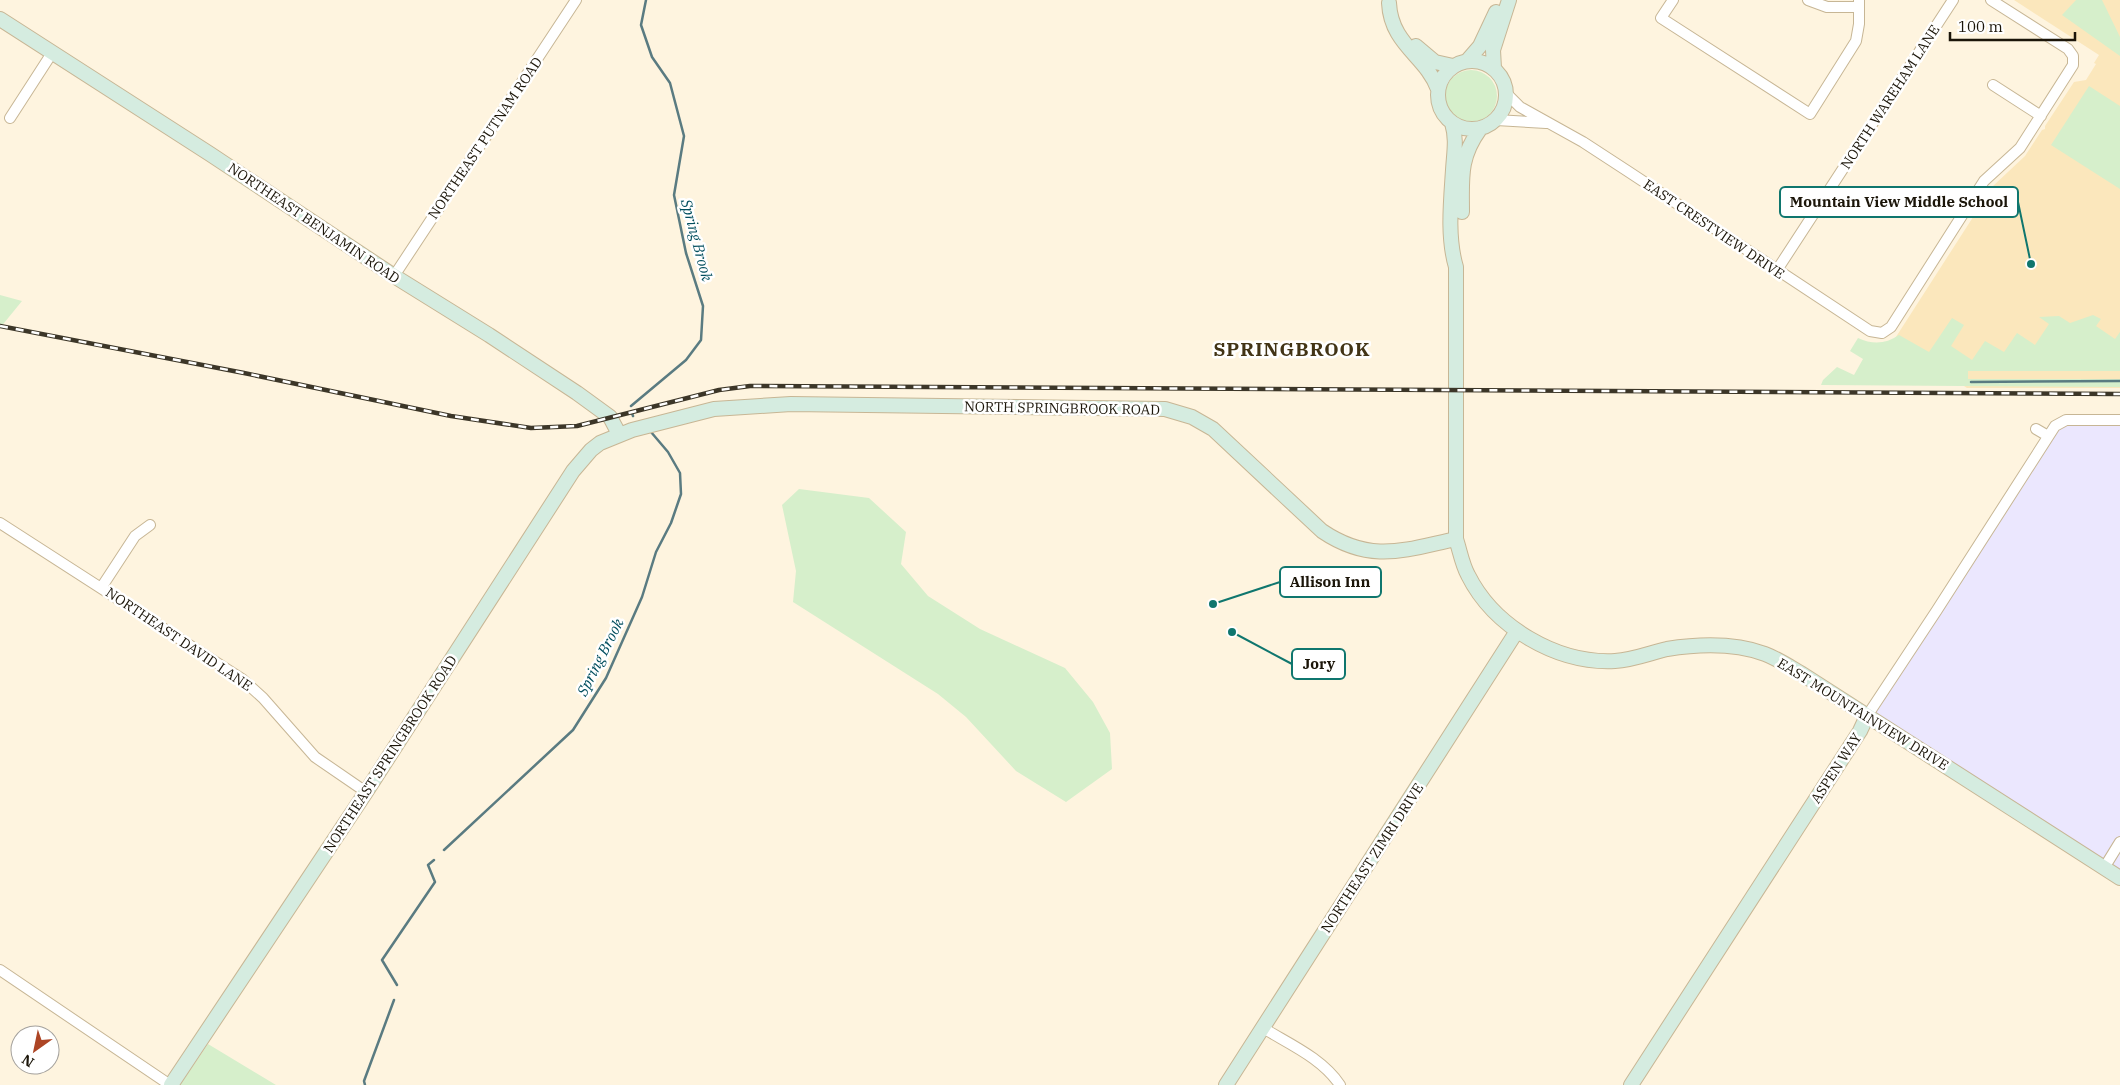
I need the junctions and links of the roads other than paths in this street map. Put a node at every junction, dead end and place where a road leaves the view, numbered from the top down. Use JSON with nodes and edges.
{"nodes":[{"id":1,"x":576,"y":0,"type":"edge"},
{"id":2,"x":1502,"y":0,"type":"edge"},
{"id":3,"x":1509,"y":0,"type":"edge"},
{"id":4,"x":1673,"y":0,"type":"edge"},
{"id":5,"x":1808,"y":0,"type":"edge"},
{"id":6,"x":1953,"y":0,"type":"edge"},
{"id":7,"x":1991,"y":0,"type":"edge"},
{"id":8,"x":1388,"y":2,"type":"edge"},
{"id":9,"x":1859,"y":4,"type":"edge"},
{"id":10,"x":0,"y":19,"type":"edge"},
{"id":11,"x":52,"y":52,"type":"junction"},
{"id":12,"x":1460,"y":64,"type":"junction"},
{"id":13,"x":1494,"y":68,"type":"junction"},
{"id":14,"x":1993,"y":84,"type":"dead end"},
{"id":15,"x":1438,"y":89,"type":"junction"},
{"id":16,"x":1506,"y":94,"type":"junction"},
{"id":17,"x":2041,"y":116,"type":"junction"},
{"id":18,"x":10,"y":118,"type":"dead end"},
{"id":19,"x":1496,"y":120,"type":"junction"},
{"id":20,"x":1452,"y":123,"type":"junction"},
{"id":21,"x":1546,"y":123,"type":"junction"},
{"id":22,"x":1480,"y":129,"type":"junction"},
{"id":23,"x":1456,"y":267,"type":"junction"},
{"id":24,"x":1777,"y":270,"type":"junction"},
{"id":25,"x":394,"y":276,"type":"junction"},
{"id":26,"x":2120,"y":420,"type":"edge"},
{"id":27,"x":2036,"y":429,"type":"dead end"},
{"id":28,"x":619,"y":434,"type":"junction"},
{"id":29,"x":2048,"y":436,"type":"junction"},
{"id":30,"x":0,"y":523,"type":"edge"},
{"id":31,"x":150,"y":526,"type":"dead end"},
{"id":32,"x":1456,"y":539,"type":"junction"},
{"id":33,"x":101,"y":588,"type":"junction"},
{"id":34,"x":1517,"y":631,"type":"junction"},
{"id":35,"x":1867,"y":716,"type":"junction"},
{"id":36,"x":366,"y":792,"type":"junction"},
{"id":37,"x":2120,"y":842,"type":"edge"},
{"id":38,"x":2104,"y":868,"type":"junction"},
{"id":39,"x":2120,"y":878,"type":"edge"},
{"id":40,"x":0,"y":970,"type":"edge"},
{"id":41,"x":1263,"y":1028,"type":"junction"},
{"id":42,"x":170,"y":1085,"type":"edge"},
{"id":43,"x":1226,"y":1085,"type":"edge"},
{"id":44,"x":1340,"y":1085,"type":"edge"},
{"id":45,"x":1632,"y":1085,"type":"edge"}],
"edges":[{"from":1,"to":25,"type":"street","name":"NORTHEAST PUTNAM ROAD"},
{"from":2,"to":12,"type":"street"},
{"from":3,"to":13,"type":"street"},
{"from":4,"to":9,"type":"street"},
{"from":5,"to":9,"type":"street"},
{"from":6,"to":24,"type":"street","name":"NORTH WAREHAM LANE"},
{"from":7,"to":17,"type":"street"},
{"from":8,"to":12,"type":"street"},
{"from":8,"to":15,"type":"street"},
{"from":10,"to":11,"type":"street","name":"NORTHEAST BENJAMIN ROAD"},
{"from":11,"to":18,"type":"street"},
{"from":11,"to":25,"type":"street","name":"NORTHEAST BENJAMIN ROAD"},
{"from":12,"to":13,"type":"street"},
{"from":12,"to":15,"type":"street"},
{"from":13,"to":16,"type":"street"},
{"from":14,"to":17,"type":"street"},
{"from":15,"to":20,"type":"street"},
{"from":16,"to":19,"type":"street"},
{"from":16,"to":21,"type":"street","name":"EAST CRESTVIEW DRIVE"},
{"from":17,"to":24,"type":"street","name":"EAST CRESTVIEW DRIVE"},
{"from":19,"to":21,"type":"street","name":"EAST CRESTVIEW DRIVE"},
{"from":19,"to":22,"type":"street"},
{"from":20,"to":22,"type":"street"},
{"from":20,"to":23,"type":"street"},
{"from":21,"to":24,"type":"street","name":"EAST CRESTVIEW DRIVE"},
{"from":22,"to":23,"type":"street"},
{"from":23,"to":32,"type":"street"},
{"from":25,"to":28,"type":"street","name":"NORTHEAST BENJAMIN ROAD"},
{"from":26,"to":29,"type":"street"},
{"from":27,"to":29,"type":"street"},
{"from":28,"to":32,"type":"street","name":"NORTH SPRINGBROOK ROAD"},
{"from":28,"to":36,"type":"street","name":"NORTHEAST SPRINGBROOK ROAD"},
{"from":29,"to":35,"type":"street","name":"ASPEN WAY"},
{"from":30,"to":33,"type":"street","name":"NORTHEAST DAVID LANE"},
{"from":31,"to":33,"type":"street"},
{"from":32,"to":34,"type":"street","name":"EAST MOUNTAINVIEW DRIVE"},
{"from":33,"to":36,"type":"street","name":"NORTHEAST DAVID LANE"},
{"from":34,"to":35,"type":"street","name":"EAST MOUNTAINVIEW DRIVE"},
{"from":34,"to":41,"type":"street","name":"NORTHEAST ZIMRI DRIVE"},
{"from":35,"to":38,"type":"street","name":"EAST MOUNTAINVIEW DRIVE"},
{"from":35,"to":45,"type":"street","name":"ASPEN WAY"},
{"from":36,"to":42,"type":"street","name":"NORTHEAST SPRINGBROOK ROAD"},
{"from":37,"to":38,"type":"street"},
{"from":38,"to":39,"type":"street","name":"EAST MOUNTAINVIEW DRIVE"},
{"from":40,"to":42,"type":"street"},
{"from":41,"to":43,"type":"street","name":"NORTHEAST ZIMRI DRIVE"},
{"from":41,"to":44,"type":"street"}]}
